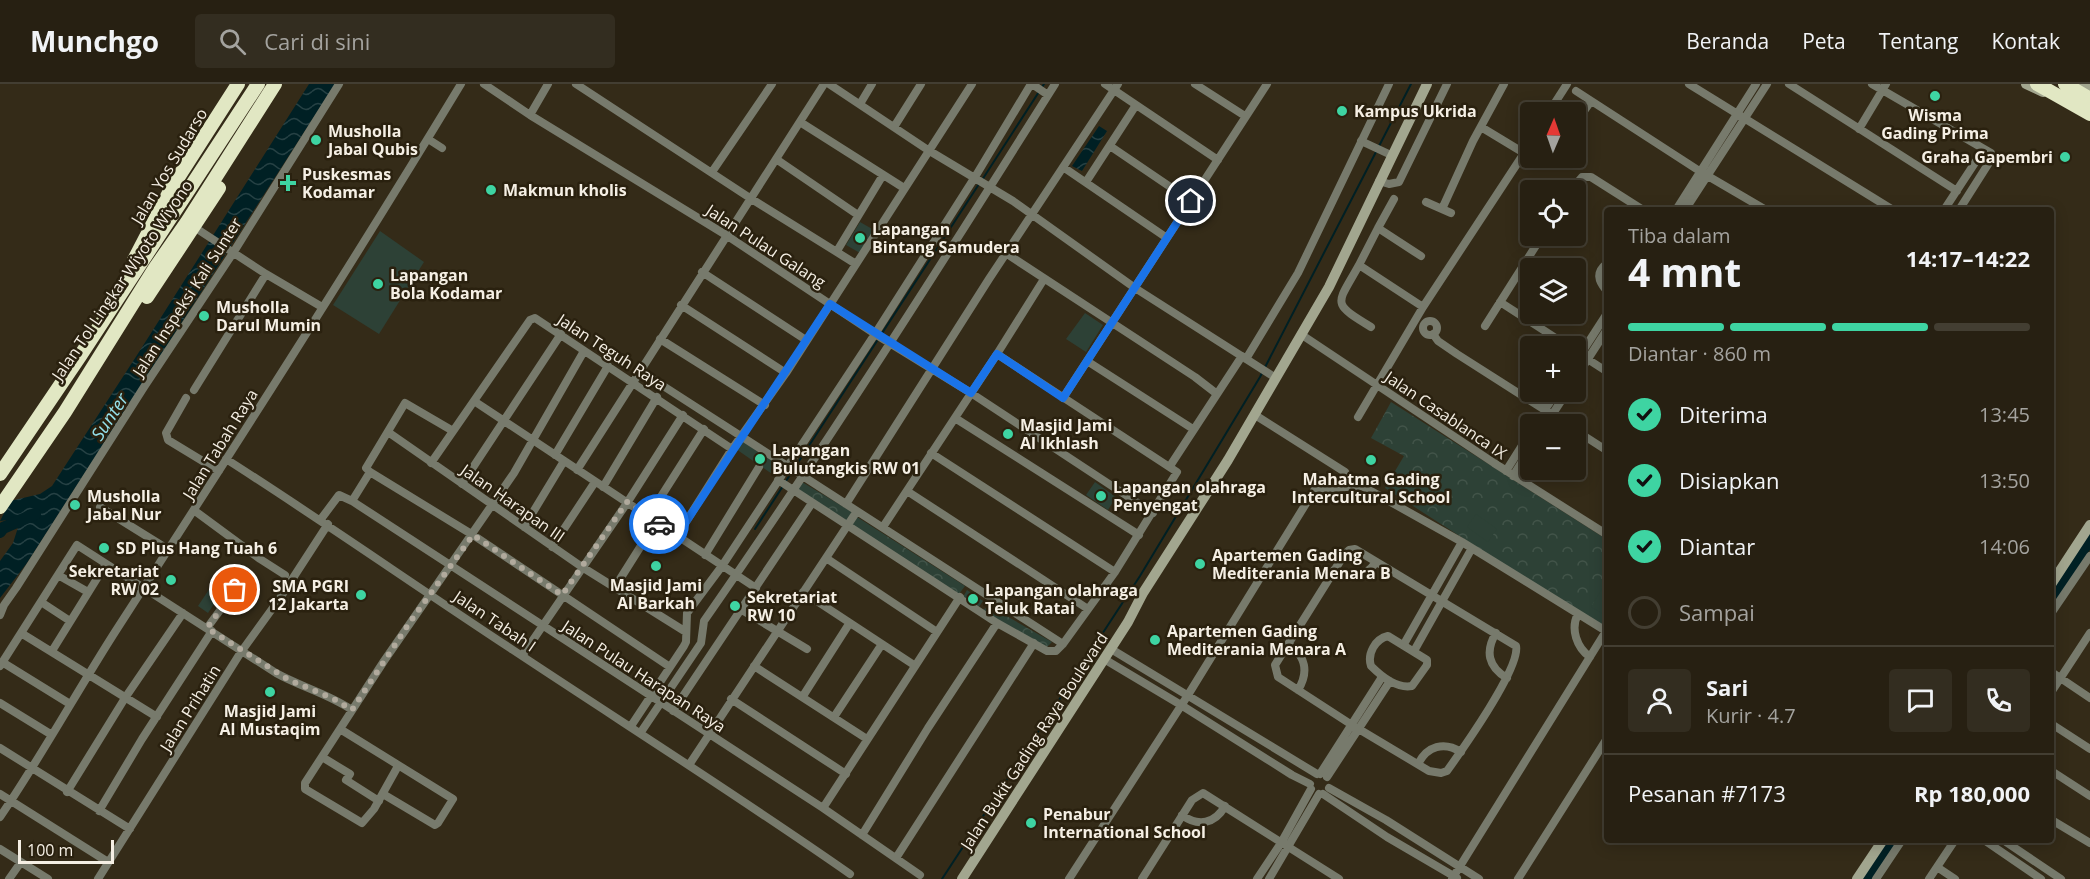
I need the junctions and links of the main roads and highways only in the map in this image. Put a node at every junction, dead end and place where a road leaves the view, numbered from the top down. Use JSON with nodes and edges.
{"nodes":[{"id":1,"x":238,"y":84,"type":"edge"},
{"id":2,"x":247,"y":84,"type":"edge"},
{"id":3,"x":253,"y":84,"type":"edge"},
{"id":4,"x":258,"y":84,"type":"edge"},
{"id":5,"x":269,"y":84,"type":"edge"},
{"id":6,"x":275,"y":84,"type":"edge"},
{"id":7,"x":2064,"y":84,"type":"edge"},
{"id":8,"x":2043,"y":87,"type":"edge"},
{"id":9,"x":2090,"y":99,"type":"edge"},
{"id":10,"x":2090,"y":114,"type":"edge"},
{"id":11,"x":181,"y":190,"type":"junction"},
{"id":12,"x":199,"y":197,"type":"dead end"},
{"id":13,"x":163,"y":204,"type":"junction"},
{"id":14,"x":140,"y":254,"type":"junction"},
{"id":15,"x":155,"y":264,"type":"dead end"},
{"id":16,"x":131,"y":266,"type":"junction"},
{"id":17,"x":65,"y":412,"type":"junction"},
{"id":18,"x":0,"y":463,"type":"edge"},
{"id":19,"x":0,"y":474,"type":"edge"},
{"id":20,"x":0,"y":493,"type":"edge"},
{"id":21,"x":0,"y":507,"type":"edge"}],
"edges":[{"from":1,"to":13,"type":"highway","name":"Jalan Yos Sudarso"},
{"from":2,"to":13,"type":"highway"},
{"from":3,"to":11,"type":"highway","name":"Jalan Yos Sudarso"},
{"from":4,"to":19,"type":"highway","name":"Jalan Tol Lingkar Wiyoto Wiyono"},
{"from":5,"to":17,"type":"highway"},
{"from":5,"to":20,"type":"highway","name":"Jalan Tol Lingkar Wiyoto Wiyono"},
{"from":6,"to":17,"type":"highway"},
{"from":7,"to":9,"type":"highway"},
{"from":8,"to":10,"type":"highway"},
{"from":11,"to":12,"type":"highway"},
{"from":11,"to":14,"type":"highway","name":"Jalan Yos Sudarso"},
{"from":13,"to":16,"type":"highway","name":"Jalan Yos Sudarso"},
{"from":14,"to":15,"type":"highway"},
{"from":14,"to":16,"type":"highway","name":"Jalan Yos Sudarso"},
{"from":16,"to":18,"type":"highway","name":"Jalan Yos Sudarso"},
{"from":17,"to":21,"type":"highway"}]}
